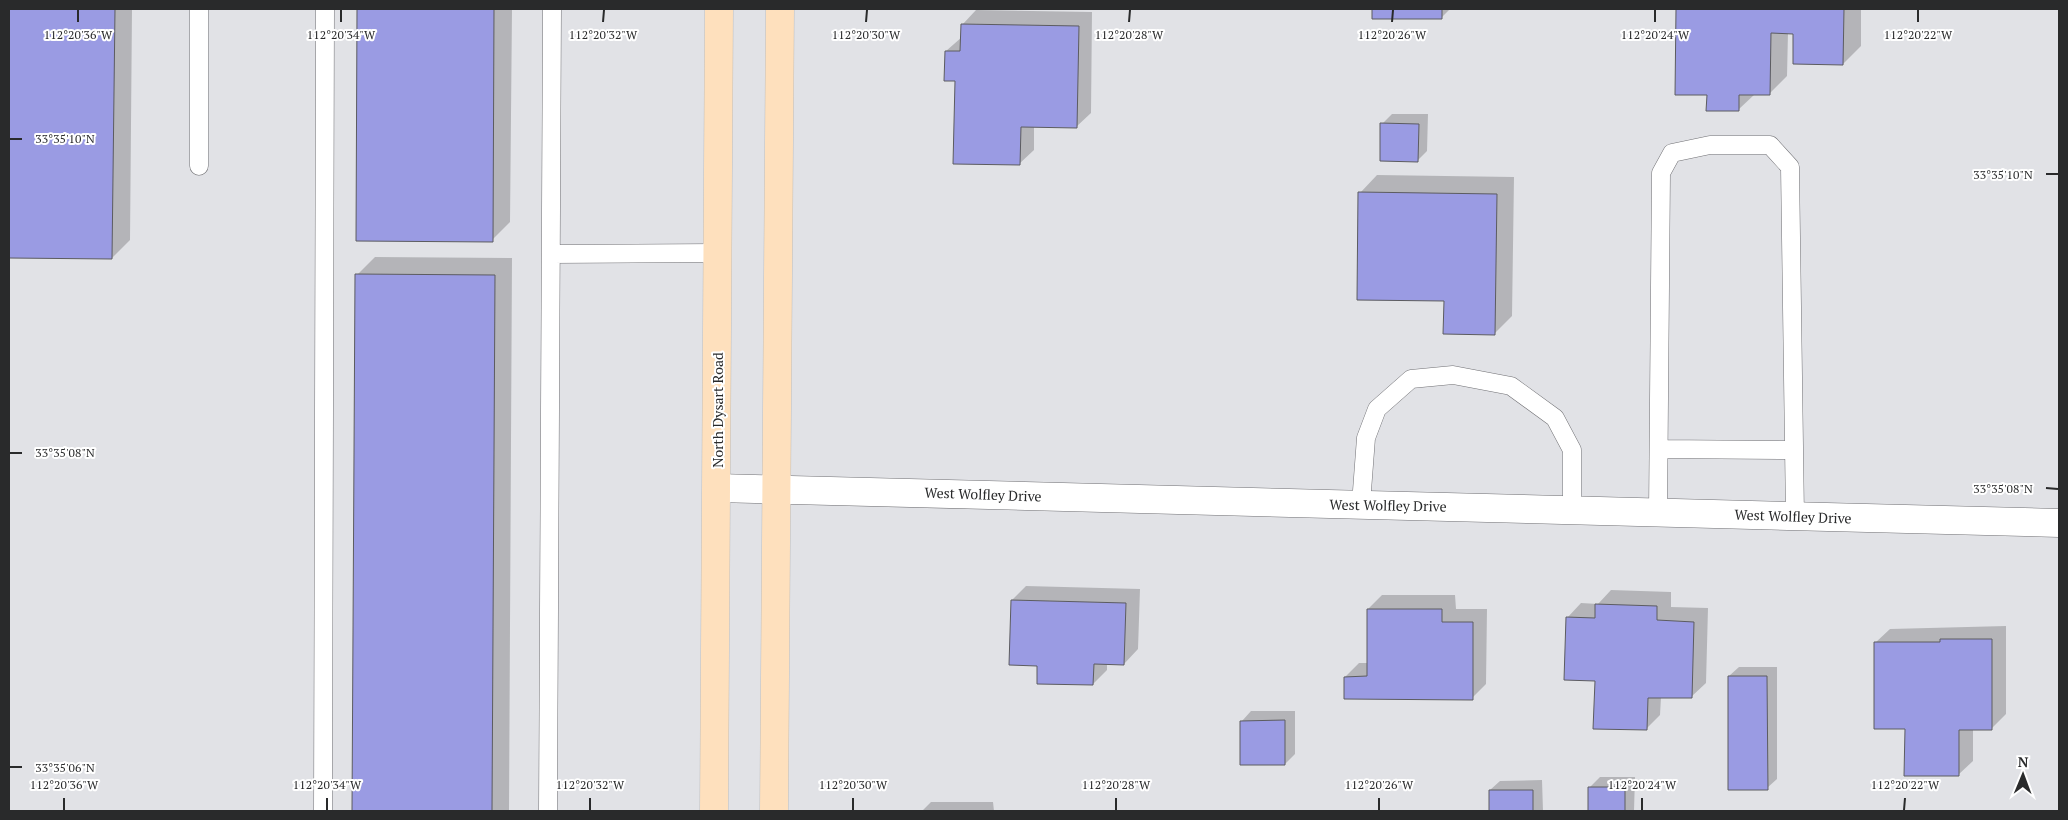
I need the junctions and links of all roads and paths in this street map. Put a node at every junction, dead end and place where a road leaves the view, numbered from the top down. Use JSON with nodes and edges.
{"nodes":[{"id":1,"x":199,"y":9,"type":"edge"},
{"id":2,"x":325,"y":9,"type":"edge"},
{"id":3,"x":552,"y":9,"type":"edge"},
{"id":4,"x":719,"y":9,"type":"edge"},
{"id":5,"x":780,"y":9,"type":"edge"},
{"id":6,"x":199,"y":166,"type":"dead end"},
{"id":7,"x":718,"y":253,"type":"junction"},
{"id":8,"x":551,"y":254,"type":"junction"},
{"id":9,"x":1659,"y":449,"type":"junction"},
{"id":10,"x":1794,"y":450,"type":"junction"},
{"id":11,"x":717,"y":488,"type":"junction"},
{"id":12,"x":777,"y":488,"type":"junction"},
{"id":13,"x":1360,"y":504,"type":"junction"},
{"id":14,"x":1572,"y":510,"type":"junction"},
{"id":15,"x":1658,"y":512,"type":"junction"},
{"id":16,"x":1795,"y":516,"type":"junction"},
{"id":17,"x":2059,"y":523,"type":"edge"},
{"id":18,"x":323,"y":811,"type":"edge"},
{"id":19,"x":548,"y":811,"type":"edge"},
{"id":20,"x":714,"y":811,"type":"edge"},
{"id":21,"x":774,"y":811,"type":"edge"}],
"edges":[{"from":1,"to":6,"type":"lane"},
{"from":2,"to":18,"type":"lane"},
{"from":3,"to":8,"type":"lane"},
{"from":4,"to":7,"type":"main road","name":"North Dysart Road"},
{"from":5,"to":12,"type":"main road"},
{"from":7,"to":8,"type":"lane"},
{"from":7,"to":11,"type":"main road","name":"North Dysart Road"},
{"from":8,"to":19,"type":"lane"},
{"from":9,"to":10,"type":"lane"},
{"from":9,"to":10,"type":"lane"},
{"from":9,"to":15,"type":"lane"},
{"from":10,"to":16,"type":"lane"},
{"from":11,"to":12,"type":"street","name":"West Wolfley Drive"},
{"from":11,"to":20,"type":"main road","name":"North Dysart Road"},
{"from":12,"to":13,"type":"street","name":"West Wolfley Drive"},
{"from":12,"to":21,"type":"main road"},
{"from":13,"to":14,"type":"street","name":"West Wolfley Drive"},
{"from":13,"to":14,"type":"lane"},
{"from":14,"to":15,"type":"street","name":"West Wolfley Drive"},
{"from":15,"to":16,"type":"street","name":"West Wolfley Drive"},
{"from":16,"to":17,"type":"street","name":"West Wolfley Drive"}]}
